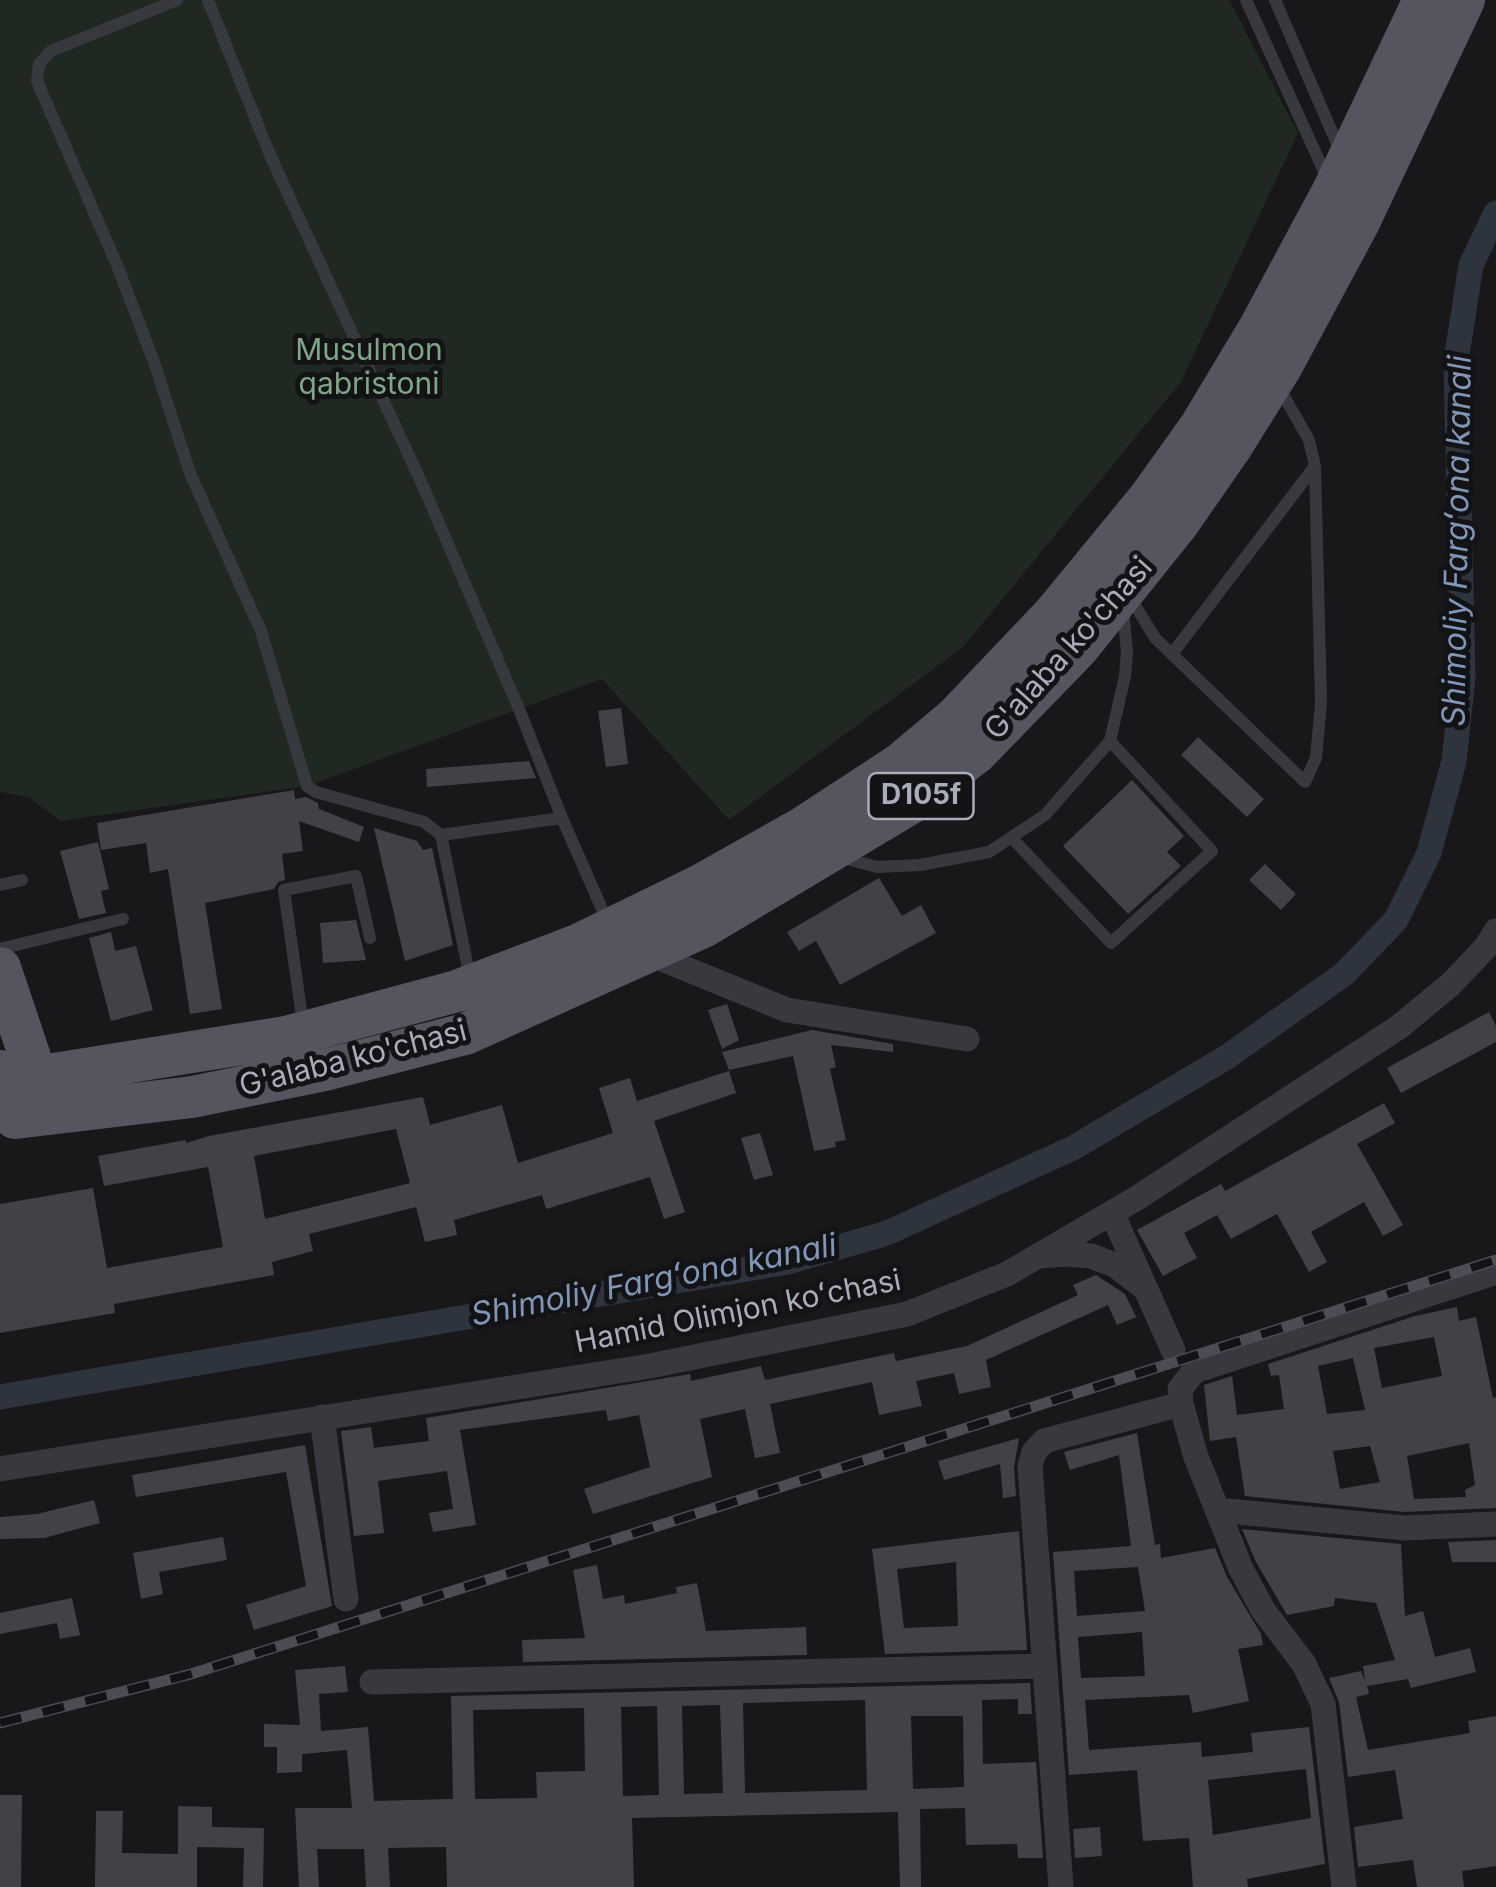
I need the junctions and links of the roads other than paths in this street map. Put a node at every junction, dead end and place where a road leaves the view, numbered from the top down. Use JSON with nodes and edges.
{"nodes":[{"id":1,"x":177,"y":0,"type":"edge"},
{"id":2,"x":208,"y":0,"type":"edge"},
{"id":3,"x":1246,"y":0,"type":"edge"},
{"id":4,"x":1275,"y":0,"type":"edge"},
{"id":5,"x":1424,"y":0,"type":"edge"},
{"id":6,"x":1464,"y":0,"type":"edge"},
{"id":7,"x":1346,"y":198,"type":"junction"},
{"id":8,"x":1274,"y":378,"type":"junction"},
{"id":9,"x":1315,"y":466,"type":"junction"},
{"id":10,"x":1124,"y":593,"type":"junction"},
{"id":11,"x":1172,"y":654,"type":"junction"},
{"id":12,"x":1110,"y":741,"type":"junction"},
{"id":13,"x":562,"y":818,"type":"junction"},
{"id":14,"x":440,"y":834,"type":"junction"},
{"id":15,"x":1012,"y":838,"type":"junction"},
{"id":16,"x":828,"y":854,"type":"junction"},
{"id":17,"x":22,"y":880,"type":"dead end"},
{"id":18,"x":0,"y":885,"type":"edge"},
{"id":19,"x":123,"y":918,"type":"dead end"},
{"id":20,"x":610,"y":929,"type":"junction"},
{"id":21,"x":1496,"y":930,"type":"edge"},
{"id":22,"x":370,"y":938,"type":"dead end"},
{"id":23,"x":0,"y":949,"type":"edge"},
{"id":24,"x":647,"y":953,"type":"junction"},
{"id":25,"x":0,"y":968,"type":"edge"},
{"id":26,"x":472,"y":985,"type":"junction"},
{"id":27,"x":304,"y":1032,"type":"junction"},
{"id":28,"x":967,"y":1039,"type":"dead end"},
{"id":29,"x":21,"y":1092,"type":"edge"},
{"id":30,"x":1112,"y":1212,"type":"junction"},
{"id":31,"x":1036,"y":1256,"type":"junction"},
{"id":32,"x":1496,"y":1272,"type":"edge"},
{"id":33,"x":1145,"y":1288,"type":"junction"},
{"id":34,"x":1172,"y":1350,"type":"dead end"},
{"id":35,"x":1182,"y":1404,"type":"junction"},
{"id":36,"x":322,"y":1417,"type":"junction"},
{"id":37,"x":0,"y":1469,"type":"edge"},
{"id":38,"x":1217,"y":1510,"type":"junction"},
{"id":39,"x":1496,"y":1524,"type":"edge"},
{"id":40,"x":346,"y":1598,"type":"dead end"},
{"id":41,"x":1043,"y":1666,"type":"junction"},
{"id":42,"x":372,"y":1682,"type":"dead end"},
{"id":43,"x":1061,"y":1887,"type":"edge"},
{"id":44,"x":1344,"y":1887,"type":"edge"}],
"edges":[{"from":1,"to":14,"type":"lane"},
{"from":2,"to":13,"type":"lane"},
{"from":3,"to":7,"type":"lane"},
{"from":4,"to":7,"type":"lane"},
{"from":5,"to":7,"type":"main road","name":"G'alaba ko'chasi","number":"D105f"},
{"from":6,"to":7,"type":"main road","name":"G'alaba ko'chasi","number":"D105f"},
{"from":7,"to":8,"type":"main road","name":"G'alaba ko'chasi","number":"D105f"},
{"from":7,"to":20,"type":"main road","name":"G'alaba ko'chasi","number":"D105f"},
{"from":8,"to":9,"type":"lane"},
{"from":8,"to":10,"type":"main road","name":"G'alaba ko'chasi","number":"D105f"},
{"from":9,"to":11,"type":"lane"},
{"from":9,"to":11,"type":"lane"},
{"from":10,"to":11,"type":"lane"},
{"from":10,"to":12,"type":"lane"},
{"from":10,"to":16,"type":"main road","name":"G'alaba ko'chasi","number":"D105f"},
{"from":12,"to":15,"type":"lane"},
{"from":12,"to":15,"type":"lane"},
{"from":13,"to":14,"type":"lane"},
{"from":13,"to":20,"type":"lane"},
{"from":14,"to":26,"type":"lane"},
{"from":15,"to":16,"type":"lane"},
{"from":16,"to":24,"type":"main road","name":"G'alaba ko'chasi","number":"D105f"},
{"from":17,"to":18,"type":"lane"},
{"from":19,"to":23,"type":"lane"},
{"from":20,"to":26,"type":"main road","name":"G'alaba ko'chasi","number":"D105f"},
{"from":21,"to":30,"type":"street","name":"Hamid Olimjon koʻchasi"},
{"from":22,"to":27,"type":"lane"},
{"from":24,"to":28,"type":"street"},
{"from":24,"to":29,"type":"main road","name":"G'alaba ko'chasi","number":"D105f"},
{"from":25,"to":29,"type":"main road"},
{"from":26,"to":27,"type":"main road","name":"G'alaba ko'chasi","number":"D105f"},
{"from":27,"to":29,"type":"main road","name":"G'alaba ko'chasi","number":"D105f"},
{"from":30,"to":31,"type":"street","name":"Hamid Olimjon koʻchasi"},
{"from":30,"to":33,"type":"street"},
{"from":31,"to":33,"type":"street"},
{"from":31,"to":36,"type":"street","name":"Hamid Olimjon koʻchasi"},
{"from":32,"to":35,"type":"street"},
{"from":33,"to":34,"type":"street"},
{"from":35,"to":38,"type":"street"},
{"from":35,"to":41,"type":"street"},
{"from":36,"to":37,"type":"street","name":"Hamid Olimjon koʻchasi"},
{"from":36,"to":40,"type":"street"},
{"from":38,"to":39,"type":"street"},
{"from":38,"to":44,"type":"street"},
{"from":41,"to":42,"type":"street"},
{"from":41,"to":43,"type":"street"}]}
